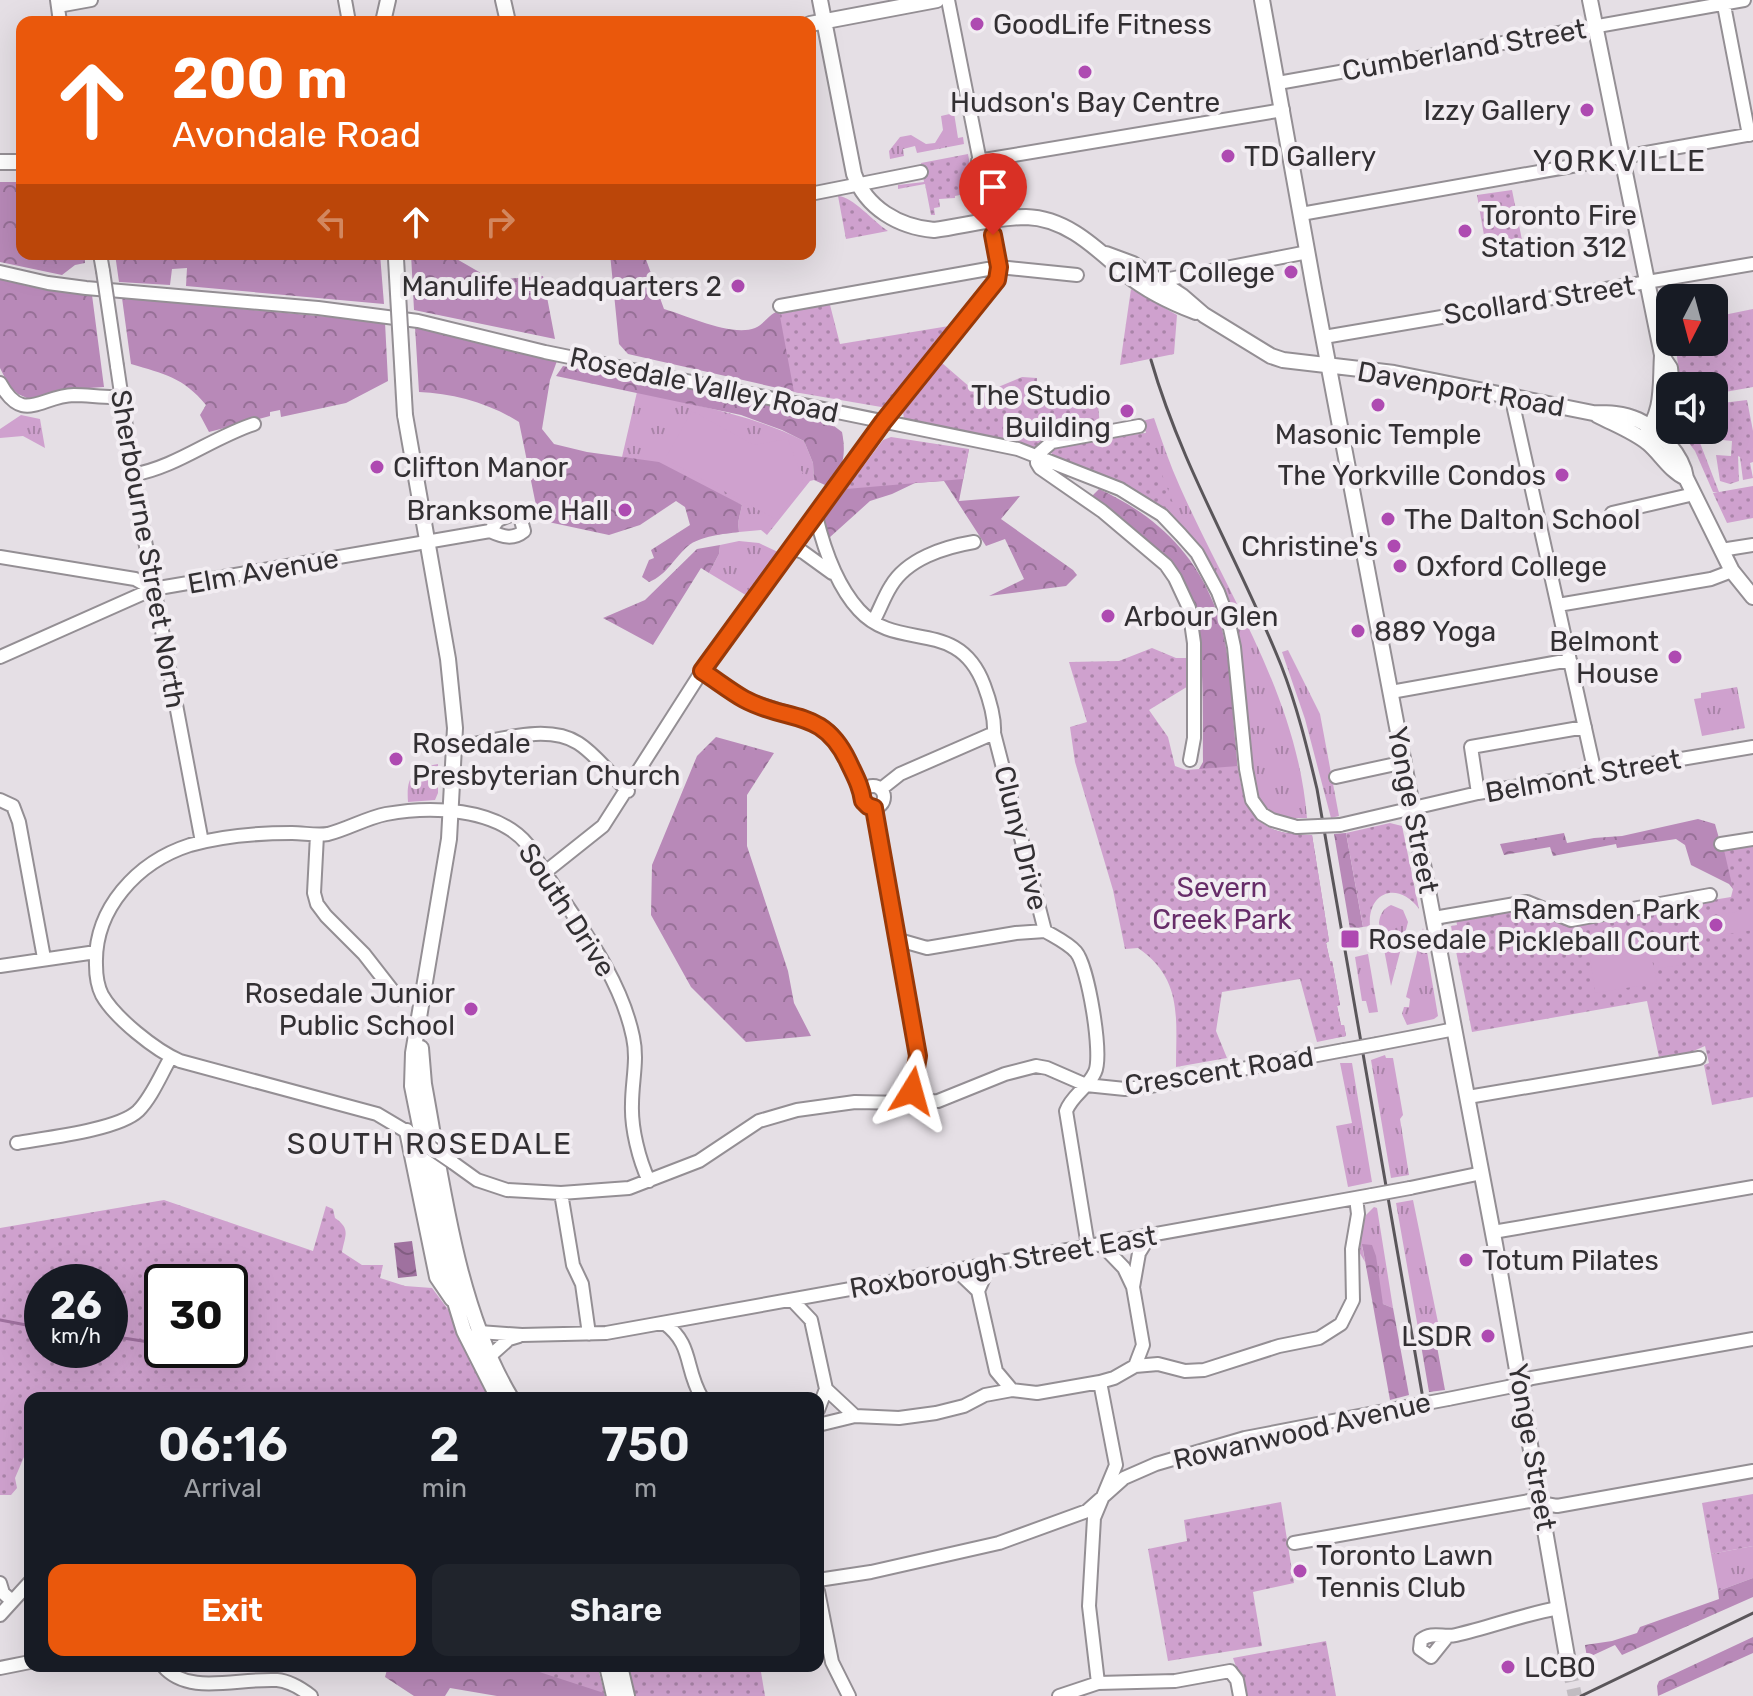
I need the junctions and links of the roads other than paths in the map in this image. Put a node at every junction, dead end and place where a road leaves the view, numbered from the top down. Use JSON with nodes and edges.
{"nodes":[{"id":1,"x":91,"y":0,"type":"edge"},
{"id":2,"x":820,"y":0,"type":"edge"},
{"id":3,"x":937,"y":0,"type":"edge"},
{"id":4,"x":948,"y":0,"type":"edge"},
{"id":5,"x":1262,"y":0,"type":"edge"},
{"id":6,"x":1590,"y":0,"type":"edge"},
{"id":7,"x":1744,"y":0,"type":"edge"},
{"id":8,"x":1724,"y":2,"type":"edge"},
{"id":9,"x":58,"y":3,"type":"edge"},
{"id":10,"x":817,"y":22,"type":"edge"},
{"id":11,"x":1596,"y":27,"type":"junction"},
{"id":12,"x":1278,"y":83,"type":"junction"},
{"id":13,"x":1283,"y":110,"type":"junction"},
{"id":14,"x":1751,"y":135,"type":"edge"},
{"id":15,"x":1621,"y":158,"type":"junction"},
{"id":16,"x":978,"y":161,"type":"junction"},
{"id":17,"x":921,"y":172,"type":"dead end"},
{"id":18,"x":858,"y":185,"type":"junction"},
{"id":19,"x":816,"y":193,"type":"edge"},
{"id":20,"x":1301,"y":214,"type":"junction"},
{"id":21,"x":990,"y":221,"type":"junction"},
{"id":22,"x":1308,"y":252,"type":"junction"},
{"id":23,"x":1106,"y":254,"type":"junction"},
{"id":24,"x":101,"y":260,"type":"edge"},
{"id":25,"x":396,"y":260,"type":"edge"},
{"id":26,"x":1753,"y":264,"type":"edge"},
{"id":27,"x":999,"y":267,"type":"junction"},
{"id":28,"x":0,"y":272,"type":"edge"},
{"id":29,"x":1077,"y":275,"type":"dead end"},
{"id":30,"x":1159,"y":281,"type":"junction"},
{"id":31,"x":1646,"y":283,"type":"junction"},
{"id":32,"x":780,"y":306,"type":"dead end"},
{"id":33,"x":1204,"y":315,"type":"junction"},
{"id":34,"x":1656,"y":328,"type":"edge"},
{"id":35,"x":1324,"y":337,"type":"junction"},
{"id":36,"x":1662,"y":356,"type":"edge"},
{"id":37,"x":1330,"y":366,"type":"junction"},
{"id":38,"x":0,"y":383,"type":"edge"},
{"id":39,"x":1516,"y":396,"type":"junction"},
{"id":40,"x":120,"y":397,"type":"junction"},
{"id":41,"x":883,"y":422,"type":"junction"},
{"id":42,"x":254,"y":424,"type":"dead end"},
{"id":43,"x":1139,"y":426,"type":"dead end"},
{"id":44,"x":1656,"y":430,"type":"edge"},
{"id":45,"x":1651,"y":437,"type":"junction"},
{"id":46,"x":1037,"y":455,"type":"junction"},
{"id":47,"x":132,"y":475,"type":"junction"},
{"id":48,"x":1694,"y":494,"type":"junction"},
{"id":49,"x":1612,"y":513,"type":"dead end"},
{"id":50,"x":816,"y":516,"type":"junction"},
{"id":51,"x":490,"y":531,"type":"dead end"},
{"id":52,"x":426,"y":542,"type":"junction"},
{"id":53,"x":974,"y":542,"type":"dead end"},
{"id":54,"x":1753,"y":545,"type":"edge"},
{"id":55,"x":791,"y":548,"type":"junction"},
{"id":56,"x":1721,"y":550,"type":"junction"},
{"id":57,"x":0,"y":557,"type":"edge"},
{"id":58,"x":1732,"y":571,"type":"junction"},
{"id":59,"x":836,"y":577,"type":"junction"},
{"id":60,"x":153,"y":589,"type":"junction"},
{"id":61,"x":1753,"y":597,"type":"edge"},
{"id":62,"x":1558,"y":605,"type":"junction"},
{"id":63,"x":874,"y":620,"type":"junction"},
{"id":64,"x":0,"y":657,"type":"edge"},
{"id":65,"x":1570,"y":660,"type":"junction"},
{"id":66,"x":702,"y":671,"type":"junction"},
{"id":67,"x":1391,"y":692,"type":"junction"},
{"id":68,"x":1585,"y":727,"type":"junction"},
{"id":69,"x":994,"y":733,"type":"junction"},
{"id":70,"x":455,"y":747,"type":"junction"},
{"id":71,"x":1753,"y":747,"type":"edge"},
{"id":72,"x":1190,"y":760,"type":"dead end"},
{"id":73,"x":1405,"y":762,"type":"junction"},
{"id":74,"x":1595,"y":773,"type":"junction"},
{"id":75,"x":1336,"y":777,"type":"dead end"},
{"id":76,"x":881,"y":789,"type":"junction"},
{"id":77,"x":628,"y":791,"type":"junction"},
{"id":78,"x":863,"y":791,"type":"junction"},
{"id":79,"x":1478,"y":793,"type":"junction"},
{"id":80,"x":0,"y":800,"type":"edge"},
{"id":81,"x":1413,"y":807,"type":"junction"},
{"id":82,"x":874,"y":808,"type":"junction"},
{"id":83,"x":452,"y":812,"type":"junction"},
{"id":84,"x":1297,"y":827,"type":"joint"},
{"id":85,"x":317,"y":835,"type":"junction"},
{"id":86,"x":1753,"y":839,"type":"edge"},
{"id":87,"x":202,"y":842,"type":"junction"},
{"id":88,"x":1721,"y":844,"type":"dead end"},
{"id":89,"x":528,"y":845,"type":"junction"},
{"id":90,"x":564,"y":855,"type":"junction"},
{"id":91,"x":544,"y":873,"type":"junction"},
{"id":92,"x":1710,"y":895,"type":"dead end"},
{"id":93,"x":1434,"y":918,"type":"junction"},
{"id":94,"x":1045,"y":931,"type":"junction"},
{"id":95,"x":899,"y":940,"type":"junction"},
{"id":96,"x":927,"y":948,"type":"junction"},
{"id":97,"x":96,"y":952,"type":"junction"},
{"id":98,"x":44,"y":958,"type":"junction"},
{"id":99,"x":0,"y":966,"type":"edge"},
{"id":100,"x":904,"y":966,"type":"junction"},
{"id":101,"x":399,"y":999,"type":"dead end"},
{"id":102,"x":419,"y":1020,"type":"junction"},
{"id":103,"x":1455,"y":1029,"type":"junction"},
{"id":104,"x":171,"y":1057,"type":"junction"},
{"id":105,"x":1699,"y":1058,"type":"dead end"},
{"id":106,"x":1086,"y":1085,"type":"junction"},
{"id":107,"x":1468,"y":1097,"type":"junction"},
{"id":108,"x":908,"y":1103,"type":"junction"},
{"id":109,"x":410,"y":1133,"type":"junction"},
{"id":110,"x":17,"y":1143,"type":"dead end"},
{"id":111,"x":1482,"y":1173,"type":"junction"},
{"id":112,"x":649,"y":1181,"type":"junction"},
{"id":113,"x":1753,"y":1187,"type":"edge"},
{"id":114,"x":561,"y":1193,"type":"junction"},
{"id":115,"x":1356,"y":1198,"type":"junction"},
{"id":116,"x":1493,"y":1232,"type":"junction"},
{"id":117,"x":1150,"y":1235,"type":"junction"},
{"id":118,"x":1094,"y":1244,"type":"junction"},
{"id":119,"x":990,"y":1264,"type":"junction"},
{"id":120,"x":956,"y":1270,"type":"junction"},
{"id":121,"x":1133,"y":1287,"type":"junction"},
{"id":122,"x":978,"y":1291,"type":"junction"},
{"id":123,"x":820,"y":1295,"type":"junction"},
{"id":124,"x":792,"y":1300,"type":"junction"},
{"id":125,"x":456,"y":1305,"type":"junction"},
{"id":126,"x":696,"y":1317,"type":"junction"},
{"id":127,"x":811,"y":1320,"type":"junction"},
{"id":128,"x":664,"y":1323,"type":"junction"},
{"id":129,"x":479,"y":1332,"type":"junction"},
{"id":130,"x":589,"y":1334,"type":"junction"},
{"id":131,"x":522,"y":1335,"type":"junction"},
{"id":132,"x":1753,"y":1339,"type":"edge"},
{"id":133,"x":683,"y":1341,"type":"junction"},
{"id":134,"x":1143,"y":1345,"type":"junction"},
{"id":135,"x":490,"y":1356,"type":"junction"},
{"id":136,"x":1158,"y":1364,"type":"junction"},
{"id":137,"x":1135,"y":1366,"type":"junction"},
{"id":138,"x":996,"y":1371,"type":"junction"},
{"id":139,"x":1520,"y":1381,"type":"junction"},
{"id":140,"x":1100,"y":1382,"type":"junction"},
{"id":141,"x":826,"y":1389,"type":"junction"},
{"id":142,"x":1012,"y":1390,"type":"junction"},
{"id":143,"x":495,"y":1392,"type":"edge"},
{"id":144,"x":508,"y":1392,"type":"edge"},
{"id":145,"x":699,"y":1392,"type":"edge"},
{"id":146,"x":824,"y":1394,"type":"edge"},
{"id":147,"x":985,"y":1395,"type":"junction"},
{"id":148,"x":855,"y":1416,"type":"junction"},
{"id":149,"x":824,"y":1424,"type":"edge"},
{"id":150,"x":1753,"y":1471,"type":"edge"},
{"id":151,"x":1103,"y":1496,"type":"junction"},
{"id":152,"x":1542,"y":1503,"type":"junction"},
{"id":153,"x":1294,"y":1543,"type":"dead end"},
{"id":154,"x":824,"y":1579,"type":"edge"},
{"id":155,"x":0,"y":1583,"type":"edge"},
{"id":156,"x":24,"y":1588,"type":"edge"},
{"id":157,"x":12,"y":1601,"type":"junction"},
{"id":158,"x":1559,"y":1608,"type":"junction"},
{"id":159,"x":0,"y":1615,"type":"edge"},
{"id":160,"x":824,"y":1621,"type":"edge"},
{"id":161,"x":1447,"y":1637,"type":"dead end"},
{"id":162,"x":24,"y":1663,"type":"edge"},
{"id":163,"x":0,"y":1668,"type":"edge"},
{"id":164,"x":1569,"y":1668,"type":"tunnel mouth"},
{"id":165,"x":167,"y":1672,"type":"edge"},
{"id":166,"x":608,"y":1672,"type":"edge"},
{"id":167,"x":621,"y":1672,"type":"edge"},
{"id":168,"x":1098,"y":1683,"type":"junction"},
{"id":169,"x":311,"y":1696,"type":"edge"},
{"id":170,"x":614,"y":1696,"type":"edge"},
{"id":171,"x":627,"y":1696,"type":"edge"},
{"id":172,"x":849,"y":1696,"type":"edge"},
{"id":173,"x":1059,"y":1696,"type":"edge"},
{"id":174,"x":1240,"y":1696,"type":"edge"}],
"edges":[{"from":1,"to":9,"type":"street"},
{"from":2,"to":10,"type":"main road"},
{"from":3,"to":10,"type":"main road"},
{"from":4,"to":16,"type":"street"},
{"from":5,"to":12,"type":"main road","name":"Yonge Street"},
{"from":6,"to":11,"type":"main road"},
{"from":7,"to":8,"type":"street","name":"Cumberland Street"},
{"from":8,"to":11,"type":"street","name":"Cumberland Street"},
{"from":8,"to":14,"type":"street"},
{"from":10,"to":18,"type":"main road"},
{"from":11,"to":12,"type":"street","name":"Cumberland Street"},
{"from":11,"to":15,"type":"main road"},
{"from":12,"to":13,"type":"main road","name":"Yonge Street"},
{"from":13,"to":16,"type":"street"},
{"from":13,"to":20,"type":"main road","name":"Yonge Street"},
{"from":14,"to":15,"type":"street"},
{"from":15,"to":20,"type":"street"},
{"from":15,"to":31,"type":"main road"},
{"from":16,"to":21,"type":"street"},
{"from":17,"to":18,"type":"street"},
{"from":18,"to":19,"type":"street"},
{"from":18,"to":21,"type":"main road"},
{"from":20,"to":22,"type":"main road","name":"Yonge Street"},
{"from":21,"to":23,"type":"main road"},
{"from":21,"to":27,"type":"street"},
{"from":22,"to":30,"type":"street"},
{"from":22,"to":35,"type":"main road","name":"Yonge Street"},
{"from":23,"to":30,"type":"main road"},
{"from":23,"to":33,"type":"main road"},
{"from":24,"to":40,"type":"street","name":"Sherbourne Street North","bridge":true},
{"from":25,"to":52,"type":"main road","bridge":true},
{"from":26,"to":31,"type":"street","name":"Scollard Street"},
{"from":27,"to":29,"type":"street"},
{"from":27,"to":32,"type":"street"},
{"from":27,"to":41,"type":"street"},
{"from":28,"to":41,"type":"street","name":"Rosedale Valley Road"},
{"from":30,"to":33,"type":"main road"},
{"from":31,"to":34,"type":"main road"},
{"from":31,"to":35,"type":"street","name":"Scollard Street"},
{"from":33,"to":37,"type":"main road","name":"Davenport Road"},
{"from":35,"to":37,"type":"main road","name":"Yonge Street"},
{"from":36,"to":45,"type":"main road"},
{"from":37,"to":39,"type":"main road","name":"Davenport Road"},
{"from":37,"to":67,"type":"main road","name":"Yonge Street"},
{"from":38,"to":40,"type":"street"},
{"from":39,"to":45,"type":"main road","name":"Davenport Road"},
{"from":39,"to":62,"type":"street"},
{"from":40,"to":47,"type":"street","name":"Sherbourne Street North"},
{"from":41,"to":46,"type":"street","name":"Rosedale Valley Road"},
{"from":41,"to":50,"type":"street"},
{"from":42,"to":47,"type":"street"},
{"from":43,"to":46,"type":"street"},
{"from":44,"to":45,"type":"main road"},
{"from":45,"to":48,"type":"main road","name":"Davenport Road"},
{"from":46,"to":72,"type":"street"},
{"from":46,"to":84,"type":"street","name":"Rosedale Valley Road"},
{"from":47,"to":60,"type":"street","name":"Sherbourne Street North"},
{"from":48,"to":49,"type":"street"},
{"from":48,"to":56,"type":"main road","name":"Davenport Road"},
{"from":50,"to":55,"type":"street"},
{"from":50,"to":59,"type":"street"},
{"from":51,"to":52,"type":"street","name":"Elm Avenue"},
{"from":52,"to":60,"type":"street","name":"Elm Avenue"},
{"from":52,"to":70,"type":"main road"},
{"from":53,"to":63,"type":"street"},
{"from":54,"to":56,"type":"street"},
{"from":55,"to":59,"type":"street"},
{"from":55,"to":66,"type":"street"},
{"from":56,"to":58,"type":"main road","name":"Davenport Road"},
{"from":57,"to":60,"type":"street"},
{"from":58,"to":61,"type":"main road","name":"Davenport Road"},
{"from":58,"to":62,"type":"street"},
{"from":59,"to":63,"type":"street"},
{"from":60,"to":64,"type":"street","name":"Elm Avenue"},
{"from":60,"to":87,"type":"street","name":"Sherbourne Street North"},
{"from":62,"to":65,"type":"street"},
{"from":63,"to":69,"type":"street","name":"Cluny Drive"},
{"from":65,"to":67,"type":"street"},
{"from":65,"to":68,"type":"street"},
{"from":66,"to":77,"type":"street"},
{"from":66,"to":78,"type":"street"},
{"from":67,"to":73,"type":"main road","name":"Yonge Street"},
{"from":68,"to":74,"type":"street"},
{"from":68,"to":79,"type":"street"},
{"from":69,"to":76,"type":"street"},
{"from":69,"to":94,"type":"street","name":"Cluny Drive"},
{"from":70,"to":77,"type":"street"},
{"from":70,"to":83,"type":"main road"},
{"from":71,"to":74,"type":"street","name":"Belmont Street"},
{"from":73,"to":75,"type":"street"},
{"from":73,"to":81,"type":"main road","name":"Yonge Street"},
{"from":74,"to":79,"type":"street","name":"Belmont Street"},
{"from":76,"to":78,"type":"street"},
{"from":76,"to":82,"type":"street"},
{"from":77,"to":90,"type":"street"},
{"from":78,"to":82,"type":"street"},
{"from":79,"to":81,"type":"street","name":"Belmont Street"},
{"from":80,"to":98,"type":"street"},
{"from":81,"to":84,"type":"street","name":"Belmont Street","bridge":true},
{"from":81,"to":93,"type":"main road","name":"Yonge Street"},
{"from":82,"to":95,"type":"street"},
{"from":83,"to":85,"type":"street","name":"South Drive"},
{"from":83,"to":89,"type":"street","name":"South Drive"},
{"from":83,"to":102,"type":"main road"},
{"from":85,"to":87,"type":"street","name":"South Drive"},
{"from":85,"to":101,"type":"street"},
{"from":86,"to":88,"type":"street"},
{"from":87,"to":97,"type":"street","name":"South Drive"},
{"from":89,"to":90,"type":"street"},
{"from":89,"to":91,"type":"street","name":"South Drive"},
{"from":90,"to":91,"type":"street"},
{"from":91,"to":112,"type":"street","name":"South Drive"},
{"from":92,"to":93,"type":"street"},
{"from":93,"to":103,"type":"main road","name":"Yonge Street"},
{"from":94,"to":96,"type":"street"},
{"from":94,"to":106,"type":"street","name":"Cluny Drive"},
{"from":95,"to":96,"type":"street"},
{"from":95,"to":100,"type":"street"},
{"from":96,"to":100,"type":"street"},
{"from":97,"to":98,"type":"street"},
{"from":97,"to":104,"type":"street","name":"Crescent Road"},
{"from":98,"to":99,"type":"street"},
{"from":100,"to":108,"type":"street"},
{"from":102,"to":125,"type":"main road"},
{"from":102,"to":129,"type":"main road"},
{"from":103,"to":106,"type":"street","name":"Crescent Road","bridge":true},
{"from":103,"to":107,"type":"main road","name":"Yonge Street"},
{"from":104,"to":109,"type":"street","name":"Crescent Road"},
{"from":104,"to":110,"type":"street"},
{"from":105,"to":107,"type":"street"},
{"from":106,"to":108,"type":"street","name":"Crescent Road"},
{"from":106,"to":118,"type":"street","name":"Cluny Drive"},
{"from":107,"to":111,"type":"main road","name":"Yonge Street"},
{"from":108,"to":112,"type":"street","name":"Crescent Road"},
{"from":109,"to":114,"type":"street","name":"Crescent Road","bridge":true},
{"from":109,"to":125,"type":"main road"},
{"from":111,"to":115,"type":"street","name":"Roxborough Street East","bridge":true},
{"from":111,"to":116,"type":"main road","name":"Yonge Street"},
{"from":112,"to":114,"type":"street","name":"Crescent Road"},
{"from":113,"to":116,"type":"street"},
{"from":114,"to":130,"type":"street"},
{"from":115,"to":117,"type":"street","name":"Roxborough Street East"},
{"from":115,"to":136,"type":"street"},
{"from":116,"to":139,"type":"main road","name":"Yonge Street"},
{"from":117,"to":118,"type":"street","name":"Roxborough Street East"},
{"from":117,"to":121,"type":"street"},
{"from":118,"to":119,"type":"street","name":"Roxborough Street East"},
{"from":118,"to":121,"type":"street"},
{"from":119,"to":120,"type":"street","name":"Roxborough Street East"},
{"from":119,"to":122,"type":"street"},
{"from":120,"to":122,"type":"street"},
{"from":120,"to":123,"type":"street","name":"Roxborough Street East"},
{"from":121,"to":134,"type":"street"},
{"from":122,"to":138,"type":"street"},
{"from":123,"to":124,"type":"street","name":"Roxborough Street East"},
{"from":123,"to":127,"type":"street"},
{"from":124,"to":126,"type":"street","name":"Roxborough Street East"},
{"from":124,"to":127,"type":"street"},
{"from":125,"to":143,"type":"main road"},
{"from":126,"to":128,"type":"street","name":"Roxborough Street East"},
{"from":126,"to":133,"type":"street"},
{"from":127,"to":141,"type":"street"},
{"from":128,"to":130,"type":"street","name":"Roxborough Street East"},
{"from":128,"to":133,"type":"street"},
{"from":129,"to":131,"type":"street","name":"Roxborough Street East"},
{"from":129,"to":135,"type":"main road"},
{"from":130,"to":131,"type":"street","name":"Roxborough Street East"},
{"from":131,"to":135,"type":"street"},
{"from":132,"to":139,"type":"street","name":"Rowanwood Avenue"},
{"from":133,"to":145,"type":"street"},
{"from":134,"to":136,"type":"street"},
{"from":134,"to":137,"type":"street"},
{"from":135,"to":144,"type":"main road"},
{"from":136,"to":137,"type":"street"},
{"from":137,"to":140,"type":"street"},
{"from":138,"to":142,"type":"street"},
{"from":138,"to":147,"type":"street"},
{"from":139,"to":151,"type":"street","name":"Rowanwood Avenue","bridge":true},
{"from":139,"to":152,"type":"main road","name":"Yonge Street"},
{"from":140,"to":142,"type":"street"},
{"from":140,"to":151,"type":"street"},
{"from":141,"to":146,"type":"street"},
{"from":141,"to":148,"type":"street"},
{"from":142,"to":147,"type":"street"},
{"from":147,"to":148,"type":"street"},
{"from":148,"to":149,"type":"street"},
{"from":150,"to":152,"type":"street"},
{"from":151,"to":154,"type":"street","name":"Rowanwood Avenue"},
{"from":151,"to":168,"type":"street"},
{"from":152,"to":153,"type":"street"},
{"from":152,"to":158,"type":"main road","name":"Yonge Street"},
{"from":155,"to":157,"type":"street"},
{"from":156,"to":157,"type":"street"},
{"from":157,"to":159,"type":"street"},
{"from":158,"to":161,"type":"street"},
{"from":158,"to":164,"type":"main road","name":"Yonge Street"},
{"from":160,"to":172,"type":"street"},
{"from":162,"to":163,"type":"street"},
{"from":165,"to":169,"type":"street"},
{"from":166,"to":170,"type":"main road"},
{"from":167,"to":171,"type":"main road"},
{"from":168,"to":173,"type":"street"},
{"from":168,"to":174,"type":"street"}]}
